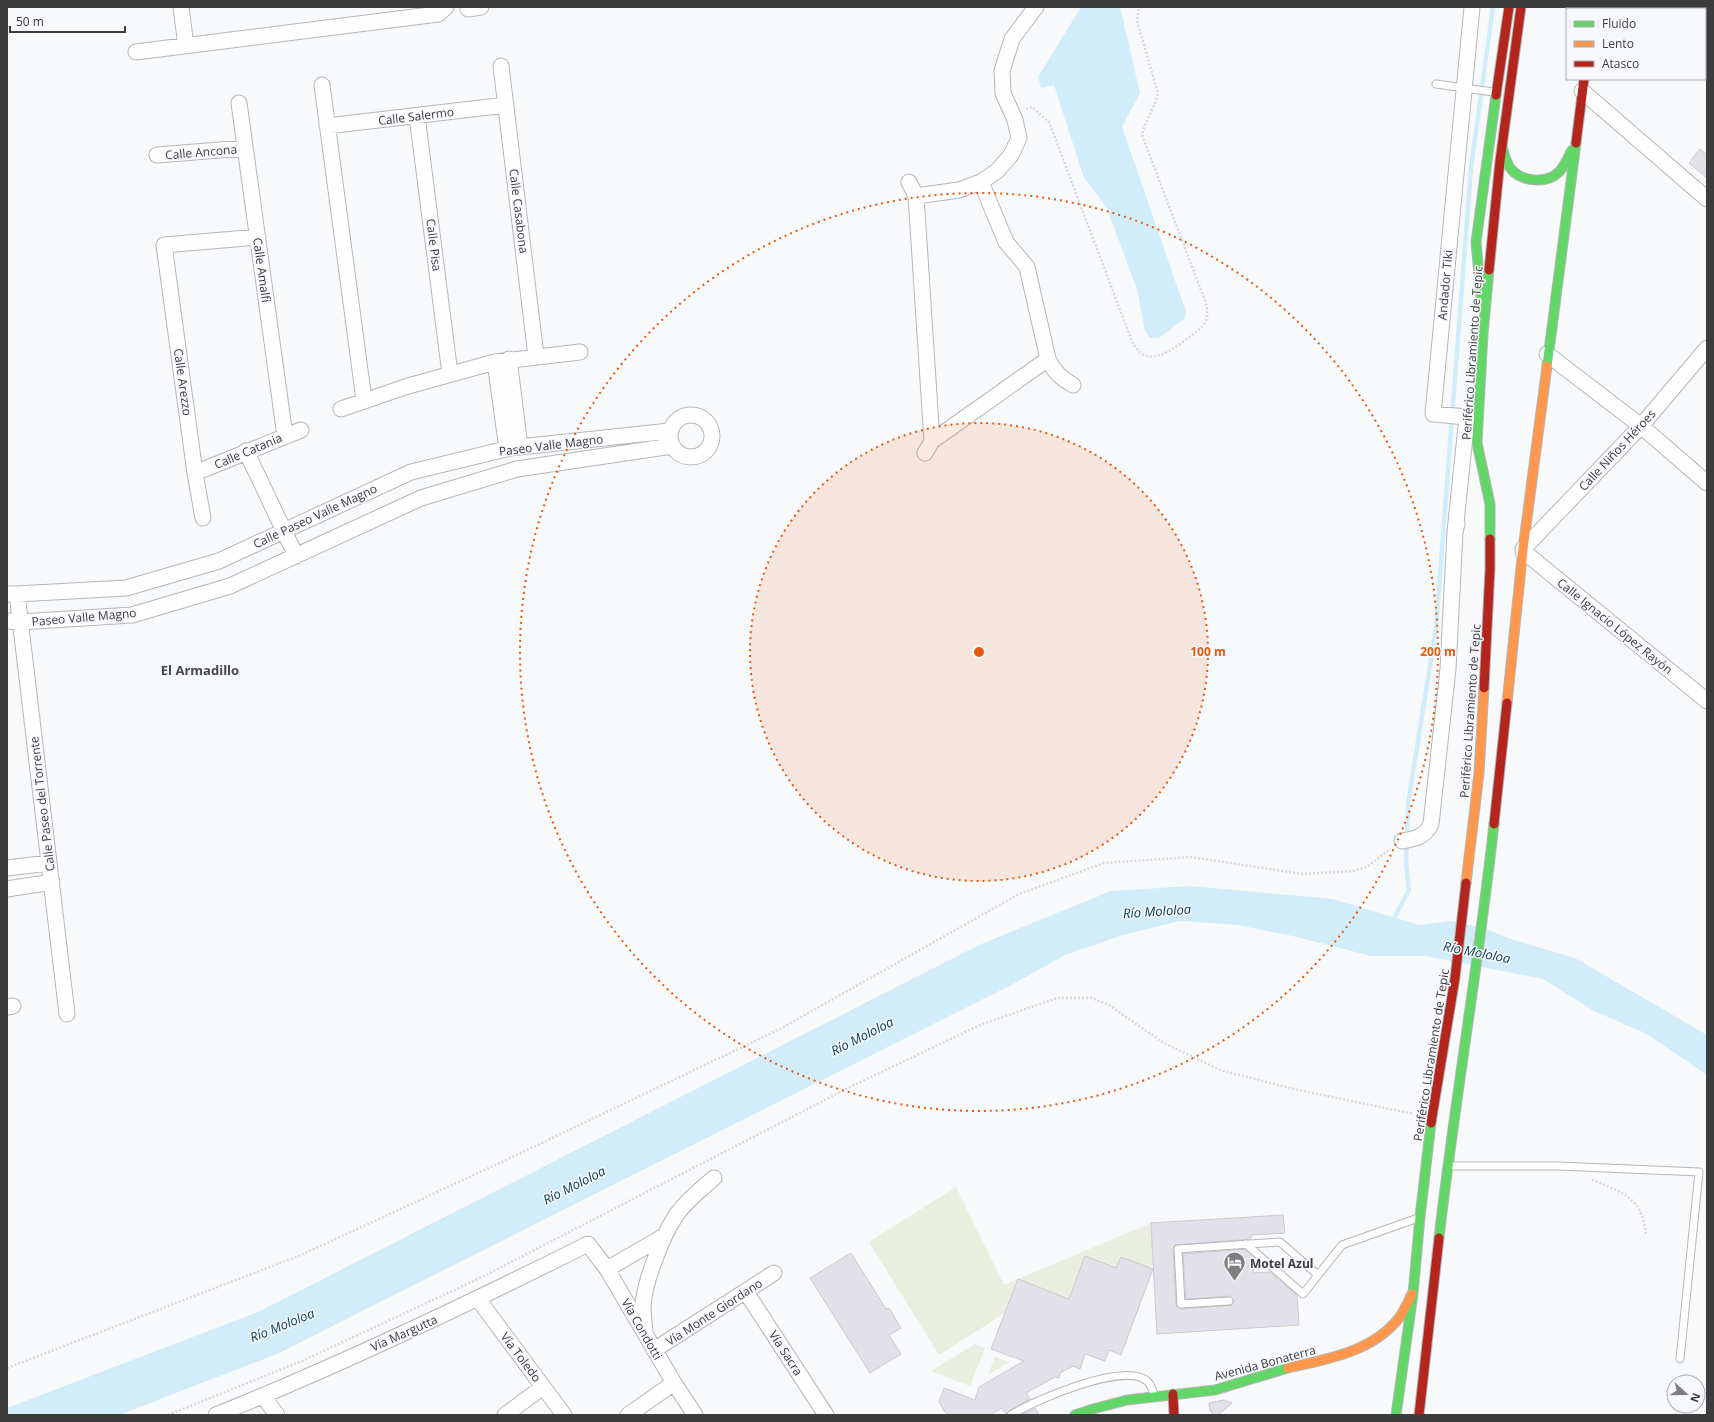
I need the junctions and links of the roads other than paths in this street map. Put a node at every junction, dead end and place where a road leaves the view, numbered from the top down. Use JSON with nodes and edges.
{"nodes":[{"id":1,"x":181,"y":7,"type":"edge"},
{"id":2,"x":446,"y":7,"type":"edge"},
{"id":3,"x":1036,"y":7,"type":"edge"},
{"id":4,"x":1472,"y":7,"type":"edge"},
{"id":5,"x":1509,"y":7,"type":"edge"},
{"id":6,"x":1521,"y":7,"type":"edge"},
{"id":7,"x":186,"y":46,"type":"junction"},
{"id":8,"x":136,"y":52,"type":"dead end"},
{"id":9,"x":501,"y":66,"type":"dead end"},
{"id":10,"x":1436,"y":84,"type":"dead end"},
{"id":11,"x":322,"y":85,"type":"dead end"},
{"id":12,"x":1583,"y":85,"type":"edge"},
{"id":13,"x":1468,"y":88,"type":"junction"},
{"id":14,"x":1494,"y":92,"type":"junction"},
{"id":15,"x":239,"y":103,"type":"dead end"},
{"id":16,"x":506,"y":105,"type":"junction"},
{"id":17,"x":417,"y":116,"type":"junction"},
{"id":18,"x":327,"y":126,"type":"junction"},
{"id":19,"x":1502,"y":144,"type":"junction"},
{"id":20,"x":1575,"y":145,"type":"junction"},
{"id":21,"x":245,"y":148,"type":"junction"},
{"id":22,"x":157,"y":155,"type":"dead end"},
{"id":23,"x":909,"y":182,"type":"dead end"},
{"id":24,"x":981,"y":182,"type":"junction"},
{"id":25,"x":916,"y":196,"type":"junction"},
{"id":26,"x":1707,"y":199,"type":"edge"},
{"id":27,"x":258,"y":237,"type":"junction"},
{"id":28,"x":1483,"y":334,"type":"junction"},
{"id":29,"x":1707,"y":348,"type":"edge"},
{"id":30,"x":580,"y":352,"type":"dead end"},
{"id":31,"x":1547,"y":354,"type":"junction"},
{"id":32,"x":536,"y":356,"type":"junction"},
{"id":33,"x":1048,"y":359,"type":"junction"},
{"id":34,"x":502,"y":361,"type":"junction"},
{"id":35,"x":450,"y":374,"type":"junction"},
{"id":36,"x":1073,"y":385,"type":"dead end"},
{"id":37,"x":364,"y":400,"type":"junction"},
{"id":38,"x":341,"y":409,"type":"dead end"},
{"id":39,"x":1641,"y":426,"type":"junction"},
{"id":40,"x":301,"y":430,"type":"dead end"},
{"id":41,"x":285,"y":436,"type":"junction"},
{"id":42,"x":1477,"y":443,"type":"junction"},
{"id":43,"x":513,"y":448,"type":"junction"},
{"id":44,"x":246,"y":451,"type":"junction"},
{"id":45,"x":411,"y":472,"type":"joint"},
{"id":46,"x":195,"y":473,"type":"junction"},
{"id":47,"x":1707,"y":483,"type":"edge"},
{"id":48,"x":203,"y":518,"type":"dead end"},
{"id":49,"x":284,"y":530,"type":"junction"},
{"id":50,"x":1455,"y":532,"type":"junction"},
{"id":51,"x":1523,"y":550,"type":"junction"},
{"id":52,"x":296,"y":556,"type":"junction"},
{"id":53,"x":12,"y":594,"type":"edge"},
{"id":54,"x":14,"y":621,"type":"edge"},
{"id":55,"x":1707,"y":701,"type":"edge"},
{"id":56,"x":1407,"y":840,"type":"road end"},
{"id":57,"x":49,"y":863,"type":"junction"},
{"id":58,"x":11,"y":868,"type":"edge"},
{"id":59,"x":52,"y":882,"type":"junction"},
{"id":60,"x":13,"y":888,"type":"edge"},
{"id":61,"x":67,"y":1014,"type":"dead end"},
{"id":62,"x":1447,"y":1166,"type":"junction"},
{"id":63,"x":714,"y":1178,"type":"dead end"},
{"id":64,"x":1420,"y":1217,"type":"junction"},
{"id":65,"x":664,"y":1236,"type":"junction"},
{"id":66,"x":588,"y":1244,"type":"joint"},
{"id":67,"x":1246,"y":1244,"type":"junction"},
{"id":68,"x":607,"y":1269,"type":"junction"},
{"id":69,"x":774,"y":1273,"type":"dead end"},
{"id":70,"x":1318,"y":1275,"type":"junction"},
{"id":71,"x":746,"y":1292,"type":"junction"},
{"id":72,"x":1413,"y":1294,"type":"junction"},
{"id":73,"x":478,"y":1299,"type":"junction"},
{"id":74,"x":1229,"y":1301,"type":"dead end"},
{"id":75,"x":646,"y":1335,"type":"junction"},
{"id":76,"x":654,"y":1350,"type":"junction"},
{"id":77,"x":1680,"y":1359,"type":"dead end"},
{"id":78,"x":674,"y":1383,"type":"junction"},
{"id":79,"x":543,"y":1386,"type":"junction"},
{"id":80,"x":1173,"y":1394,"type":"junction"},
{"id":81,"x":263,"y":1396,"type":"junction"},
{"id":82,"x":1155,"y":1396,"type":"junction"},
{"id":83,"x":216,"y":1415,"type":"edge"},
{"id":84,"x":277,"y":1415,"type":"edge"},
{"id":85,"x":505,"y":1415,"type":"edge"},
{"id":86,"x":564,"y":1415,"type":"edge"},
{"id":87,"x":628,"y":1415,"type":"edge"},
{"id":88,"x":695,"y":1415,"type":"edge"},
{"id":89,"x":826,"y":1415,"type":"edge"},
{"id":90,"x":1011,"y":1415,"type":"edge"},
{"id":91,"x":1075,"y":1415,"type":"edge"},
{"id":92,"x":1174,"y":1415,"type":"edge"},
{"id":93,"x":1396,"y":1415,"type":"edge"},
{"id":94,"x":1419,"y":1415,"type":"edge"}],
"edges":[{"from":1,"to":7,"type":"street"},
{"from":2,"to":7,"type":"street"},
{"from":3,"to":24,"type":"street"},
{"from":4,"to":13,"type":"street","name":"Andador Tiki"},
{"from":5,"to":14,"type":"main road"},
{"from":6,"to":19,"type":"main road","name":"Periférico Libramiento de Tepic"},
{"from":7,"to":8,"type":"street"},
{"from":9,"to":16,"type":"street","name":"Calle Casabona"},
{"from":10,"to":13,"type":"lane"},
{"from":11,"to":18,"type":"street"},
{"from":12,"to":20,"type":"main road"},
{"from":12,"to":26,"type":"street"},
{"from":13,"to":14,"type":"lane"},
{"from":13,"to":50,"type":"street","name":"Andador Tiki"},
{"from":14,"to":28,"type":"main road"},
{"from":15,"to":21,"type":"street","name":"Calle Amalfi"},
{"from":16,"to":17,"type":"street","name":"Calle Salermo"},
{"from":16,"to":32,"type":"street","name":"Calle Casabona"},
{"from":17,"to":18,"type":"street","name":"Calle Salermo"},
{"from":17,"to":35,"type":"street","name":"Calle Pisa"},
{"from":18,"to":37,"type":"street"},
{"from":19,"to":20,"type":"main road"},
{"from":19,"to":28,"type":"main road","name":"Periférico Libramiento de Tepic"},
{"from":20,"to":31,"type":"main road"},
{"from":21,"to":22,"type":"street","name":"Calle Ancona"},
{"from":21,"to":27,"type":"street","name":"Calle Amalfi"},
{"from":23,"to":25,"type":"street"},
{"from":24,"to":25,"type":"street"},
{"from":24,"to":33,"type":"street"},
{"from":25,"to":33,"type":"street"},
{"from":27,"to":41,"type":"street","name":"Calle Amalfi"},
{"from":27,"to":46,"type":"street","name":"Calle Arezzo"},
{"from":28,"to":42,"type":"main road","name":"Periférico Libramiento de Tepic"},
{"from":29,"to":39,"type":"street","name":"Calle Niños Héroes"},
{"from":30,"to":32,"type":"street"},
{"from":31,"to":39,"type":"street"},
{"from":31,"to":51,"type":"main road"},
{"from":32,"to":34,"type":"street"},
{"from":33,"to":36,"type":"street"},
{"from":34,"to":35,"type":"street"},
{"from":34,"to":43,"type":"street"},
{"from":35,"to":37,"type":"street"},
{"from":37,"to":38,"type":"street"},
{"from":39,"to":47,"type":"street"},
{"from":39,"to":51,"type":"street","name":"Calle Niños Héroes"},
{"from":40,"to":41,"type":"street","name":"Calle Catania"},
{"from":41,"to":44,"type":"street","name":"Calle Catania"},
{"from":42,"to":50,"type":"street"},
{"from":42,"to":64,"type":"main road","name":"Periférico Libramiento de Tepic"},
{"from":43,"to":45,"type":"street","name":"Paseo Valle Magno"},
{"from":43,"to":52,"type":"street","name":"Paseo Valle Magno"},
{"from":44,"to":46,"type":"street","name":"Calle Catania"},
{"from":44,"to":49,"type":"street"},
{"from":45,"to":49,"type":"street","name":"Calle Paseo Valle Magno"},
{"from":46,"to":48,"type":"street","name":"Calle Arezzo"},
{"from":49,"to":52,"type":"street"},
{"from":49,"to":53,"type":"street","name":"Calle Paseo Valle Magno"},
{"from":50,"to":56,"type":"street"},
{"from":51,"to":55,"type":"street","name":"Calle Ignacio López Rayón"},
{"from":51,"to":62,"type":"main road"},
{"from":52,"to":54,"type":"street","name":"Paseo Valle Magno"},
{"from":53,"to":54,"type":"street","name":"Calle Paseo del Torrente"},
{"from":54,"to":57,"type":"street","name":"Calle Paseo del Torrente"},
{"from":57,"to":58,"type":"street"},
{"from":57,"to":59,"type":"street","name":"Calle Paseo del Torrente"},
{"from":58,"to":60,"type":"street"},
{"from":59,"to":60,"type":"street"},
{"from":59,"to":61,"type":"street","name":"Calle Paseo del Torrente"},
{"from":62,"to":77,"type":"lane"},
{"from":62,"to":94,"type":"main road"},
{"from":63,"to":65,"type":"street"},
{"from":64,"to":70,"type":"lane"},
{"from":64,"to":72,"type":"main road","name":"Periférico Libramiento de Tepic"},
{"from":65,"to":68,"type":"street"},
{"from":65,"to":75,"type":"street"},
{"from":66,"to":68,"type":"street","name":"Vía Condotti"},
{"from":66,"to":73,"type":"street","name":"Vía Margutta"},
{"from":67,"to":70,"type":"lane"},
{"from":67,"to":70,"type":"lane"},
{"from":67,"to":74,"type":"lane"},
{"from":68,"to":75,"type":"street","name":"Vía Condotti"},
{"from":69,"to":71,"type":"street","name":"Vía Monte Giordano"},
{"from":71,"to":76,"type":"street","name":"Vía Monte Giordano"},
{"from":71,"to":89,"type":"street","name":"Vía Sacra"},
{"from":72,"to":80,"type":"main road","name":"Avenida Bonaterra"},
{"from":72,"to":93,"type":"main road","name":"Periférico Libramiento de Tepic"},
{"from":73,"to":79,"type":"street","name":"Vía Toledo"},
{"from":73,"to":81,"type":"street","name":"Vía Margutta"},
{"from":75,"to":76,"type":"street","name":"Vía Condotti"},
{"from":76,"to":78,"type":"street","name":"Vía Condotti"},
{"from":78,"to":87,"type":"street"},
{"from":78,"to":88,"type":"street","name":"Vía Condotti"},
{"from":79,"to":85,"type":"street"},
{"from":79,"to":86,"type":"street","name":"Vía Toledo"},
{"from":80,"to":82,"type":"main road","name":"Avenida Bonaterra"},
{"from":80,"to":92,"type":"main road"},
{"from":81,"to":83,"type":"street","name":"Vía Margutta"},
{"from":81,"to":84,"type":"street"},
{"from":82,"to":90,"type":"lane"},
{"from":82,"to":91,"type":"main road","name":"Avenida Bonaterra"}]}
